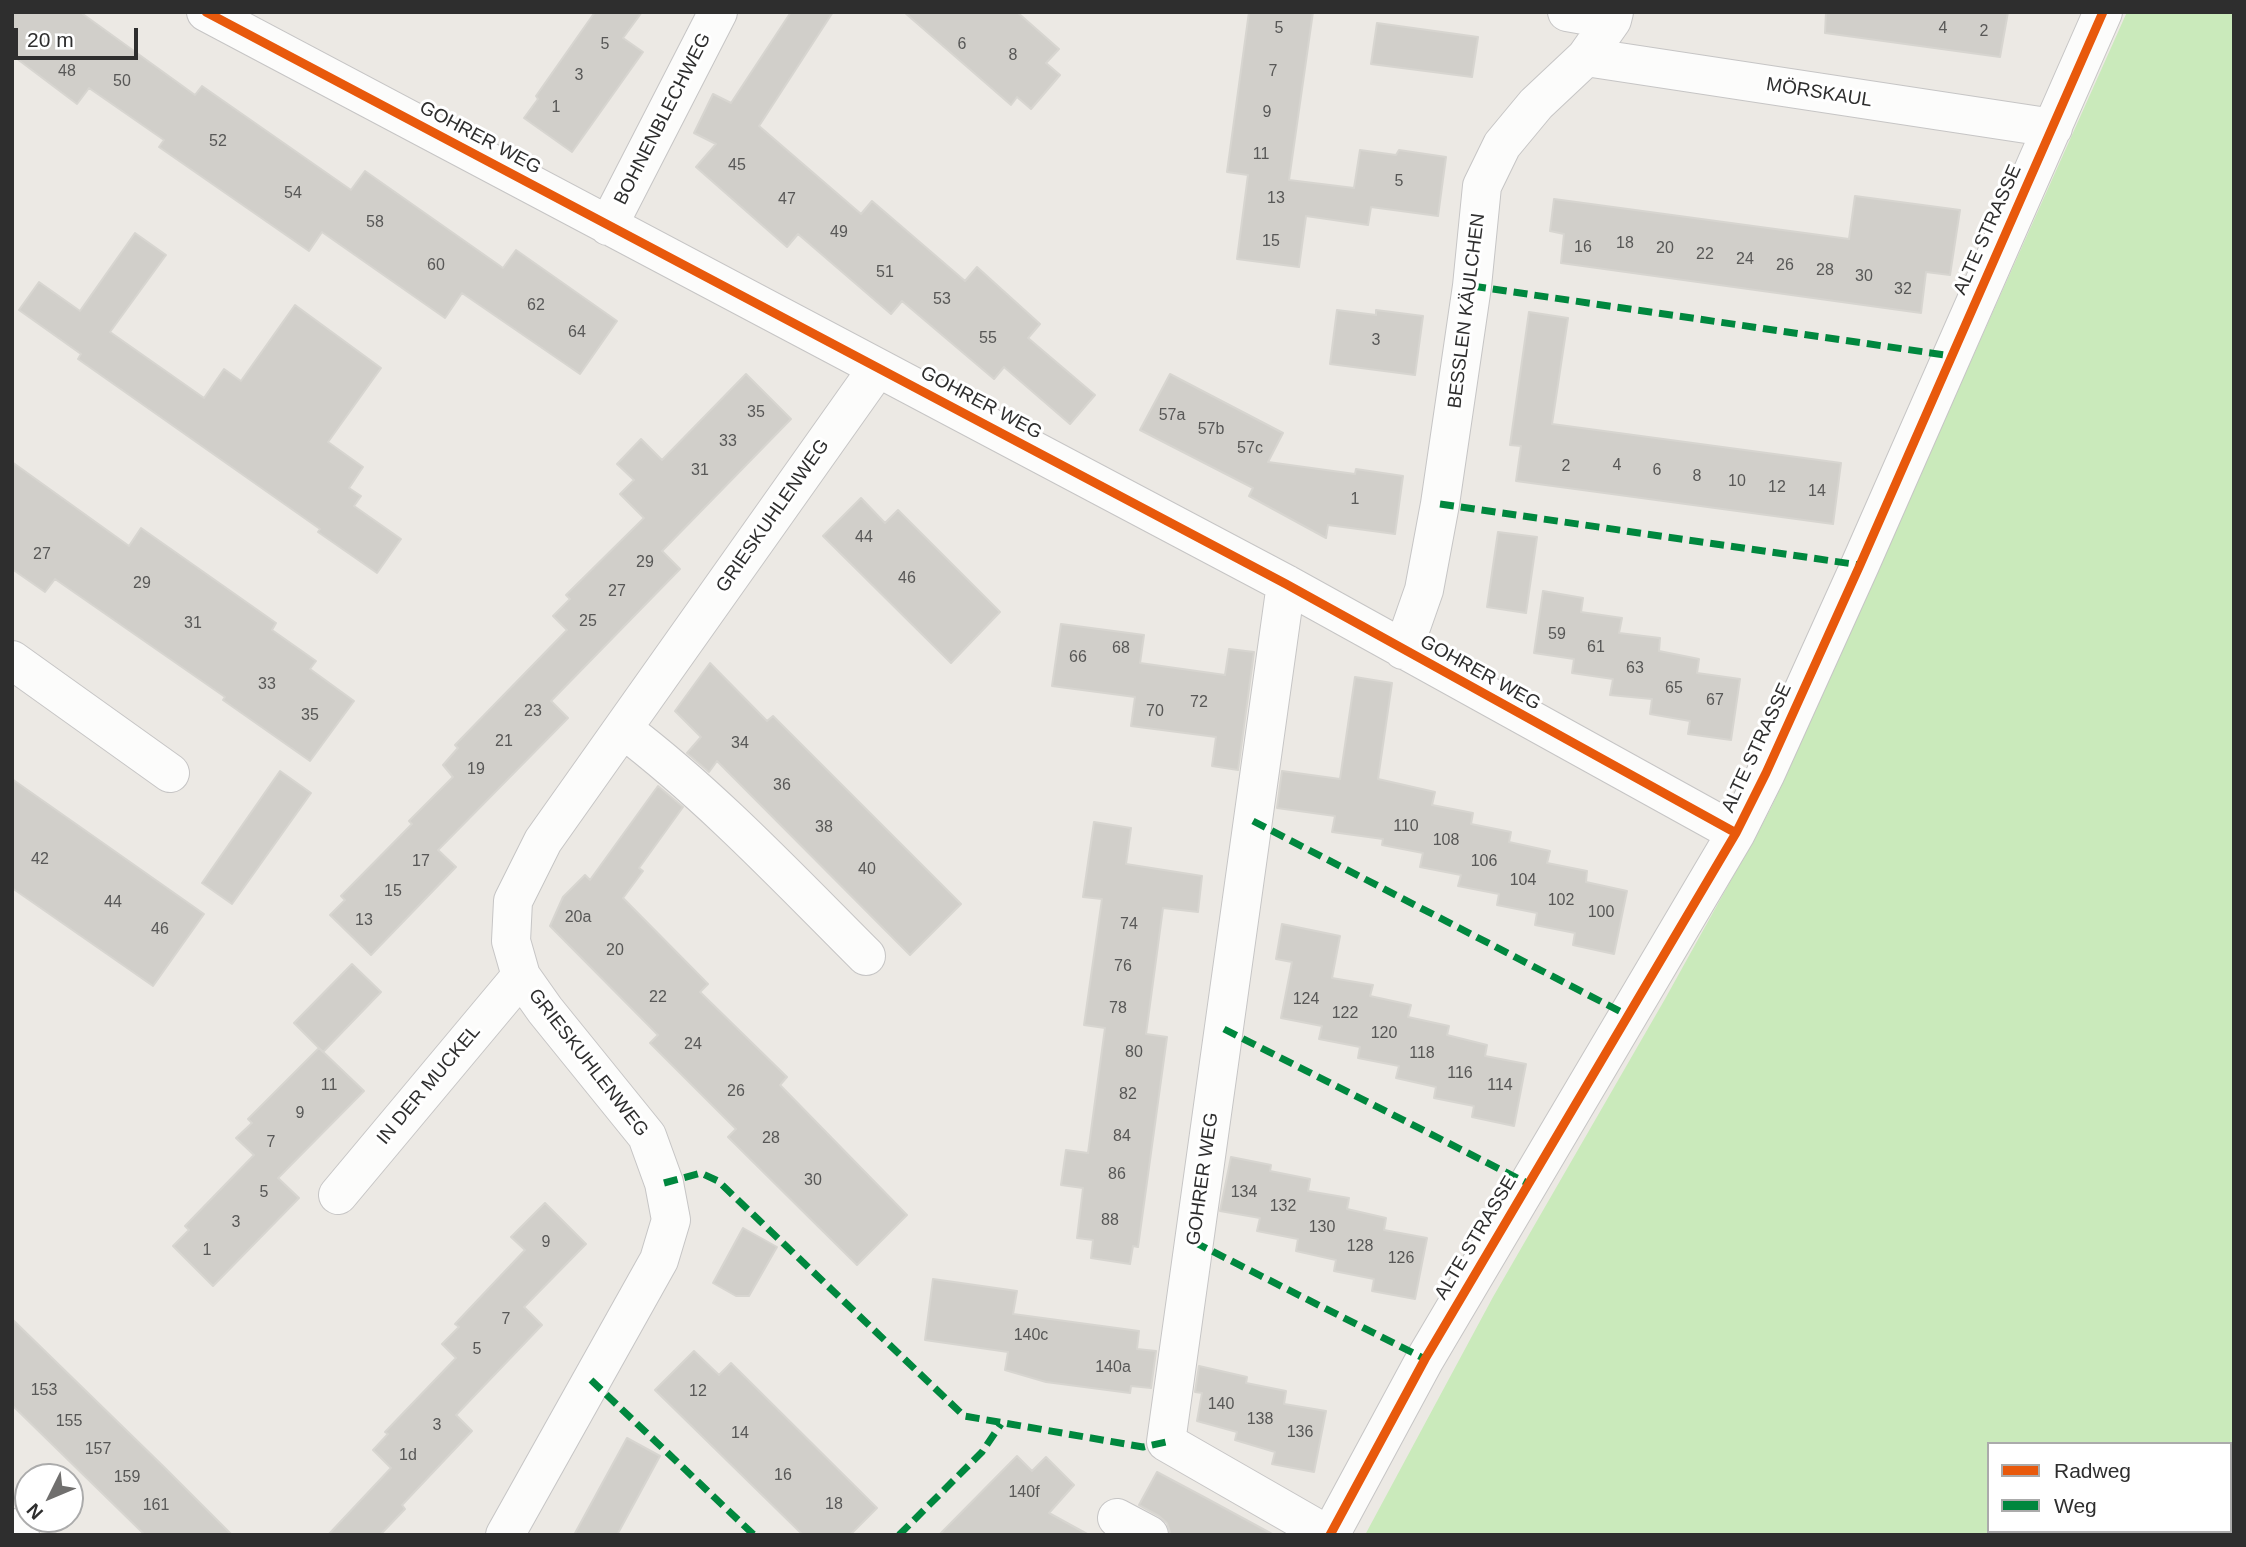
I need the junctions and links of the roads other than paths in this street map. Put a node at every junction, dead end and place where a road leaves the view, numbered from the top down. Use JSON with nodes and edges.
{"nodes":[{"id":1,"x":206,"y":12,"type":"edge"},
{"id":2,"x":718,"y":12,"type":"edge"},
{"id":3,"x":1567,"y":12,"type":"edge"},
{"id":4,"x":2103,"y":12,"type":"edge"},
{"id":5,"x":1613,"y":16,"type":"edge"},
{"id":6,"x":1586,"y":57,"type":"junction"},
{"id":7,"x":2053,"y":128,"type":"junction"},
{"id":8,"x":608,"y":226,"type":"junction"},
{"id":9,"x":877,"y":369,"type":"junction"},
{"id":10,"x":1286,"y":584,"type":"junction"},
{"id":11,"x":1403,"y":650,"type":"junction"},
{"id":12,"x":12,"y":660,"type":"edge"},
{"id":13,"x":623,"y":729,"type":"junction"},
{"id":14,"x":170,"y":773,"type":"dead end"},
{"id":15,"x":1736,"y":833,"type":"junction"},
{"id":16,"x":866,"y":956,"type":"dead end"},
{"id":17,"x":521,"y":976,"type":"junction"},
{"id":18,"x":338,"y":1195,"type":"dead end"},
{"id":19,"x":1166,"y":1442,"type":"joint"},
{"id":20,"x":12,"y":1528,"type":"edge"},
{"id":21,"x":20,"y":1535,"type":"edge"},
{"id":22,"x":505,"y":1535,"type":"edge"},
{"id":23,"x":1329,"y":1535,"type":"edge"}],
"edges":[{"from":1,"to":8,"type":"street","name":"GOHRER WEG"},
{"from":2,"to":8,"type":"street","name":"BOHNENBLECHWEG"},
{"from":3,"to":5,"type":"street"},
{"from":4,"to":7,"type":"street","name":"ALTE STRASSE"},
{"from":5,"to":6,"type":"street","name":"BESSLEN KÄULCHEN"},
{"from":6,"to":7,"type":"street","name":"MÖRSKAUL"},
{"from":6,"to":11,"type":"street","name":"BESSLEN KÄULCHEN"},
{"from":7,"to":15,"type":"street","name":"ALTE STRASSE"},
{"from":8,"to":9,"type":"street","name":"GOHRER WEG"},
{"from":9,"to":10,"type":"street","name":"GOHRER WEG"},
{"from":9,"to":13,"type":"street","name":"GRIESKUHLENWEG"},
{"from":10,"to":11,"type":"street","name":"GOHRER WEG"},
{"from":10,"to":19,"type":"street","name":"GOHRER WEG"},
{"from":11,"to":15,"type":"street","name":"GOHRER WEG"},
{"from":12,"to":14,"type":"street"},
{"from":13,"to":16,"type":"street"},
{"from":13,"to":17,"type":"street","name":"GRIESKUHLENWEG"},
{"from":15,"to":23,"type":"street","name":"ALTE STRASSE"},
{"from":17,"to":18,"type":"street","name":"IN DER MUCKEL"},
{"from":17,"to":22,"type":"street","name":"GRIESKUHLENWEG"},
{"from":19,"to":23,"type":"street","name":"ALTE STRASSE"},
{"from":20,"to":21,"type":"street"}]}
